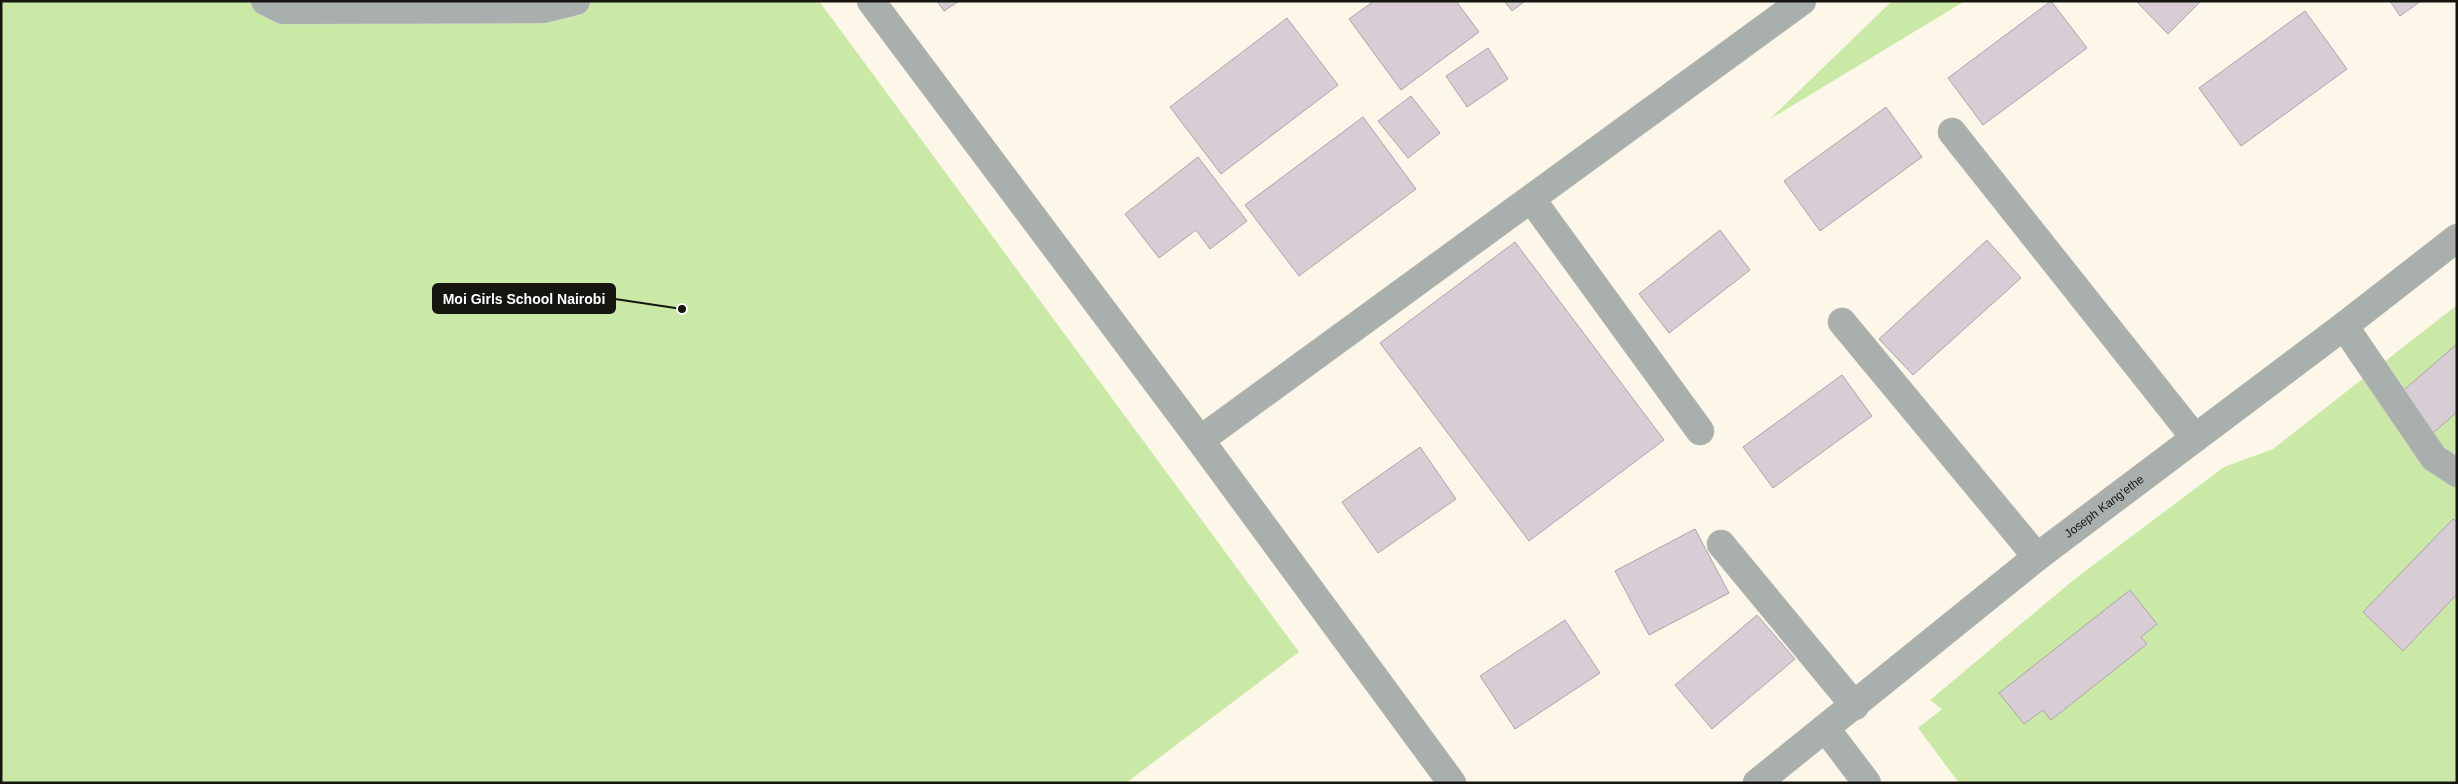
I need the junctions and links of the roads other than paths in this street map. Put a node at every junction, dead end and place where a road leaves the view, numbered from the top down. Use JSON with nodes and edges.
{"nodes":[{"id":1,"x":265,"y":1,"type":"edge"},
{"id":2,"x":576,"y":1,"type":"edge"},
{"id":3,"x":871,"y":1,"type":"edge"},
{"id":4,"x":1802,"y":1,"type":"edge"},
{"id":5,"x":1952,"y":132,"type":"dead end"},
{"id":6,"x":1532,"y":200,"type":"junction"},
{"id":7,"x":2457,"y":238,"type":"edge"},
{"id":8,"x":1842,"y":322,"type":"dead end"},
{"id":9,"x":2344,"y":326,"type":"junction"},
{"id":10,"x":1700,"y":431,"type":"dead end"},
{"id":11,"x":2195,"y":438,"type":"junction"},
{"id":12,"x":1200,"y":440,"type":"junction"},
{"id":13,"x":2457,"y":473,"type":"edge"},
{"id":14,"x":1721,"y":544,"type":"dead end"},
{"id":15,"x":2037,"y":557,"type":"junction"},
{"id":16,"x":1855,"y":706,"type":"junction"},
{"id":17,"x":1826,"y":729,"type":"junction"},
{"id":18,"x":1452,"y":783,"type":"edge"},
{"id":19,"x":1757,"y":783,"type":"edge"},
{"id":20,"x":1866,"y":783,"type":"edge"}],
"edges":[{"from":1,"to":2,"type":"street"},
{"from":3,"to":12,"type":"street"},
{"from":4,"to":6,"type":"street"},
{"from":5,"to":11,"type":"street"},
{"from":6,"to":10,"type":"street"},
{"from":6,"to":12,"type":"street"},
{"from":7,"to":9,"type":"street","name":"Joseph Kang'ethe"},
{"from":8,"to":15,"type":"street"},
{"from":9,"to":11,"type":"street","name":"Joseph Kang'ethe"},
{"from":9,"to":13,"type":"street"},
{"from":11,"to":15,"type":"street","name":"Joseph Kang'ethe"},
{"from":12,"to":18,"type":"street"},
{"from":14,"to":16,"type":"street"},
{"from":15,"to":16,"type":"street","name":"Joseph Kang'ethe"},
{"from":16,"to":17,"type":"street","name":"Joseph Kang'ethe"},
{"from":17,"to":19,"type":"street","name":"Joseph Kang'ethe"},
{"from":17,"to":20,"type":"street"}]}
